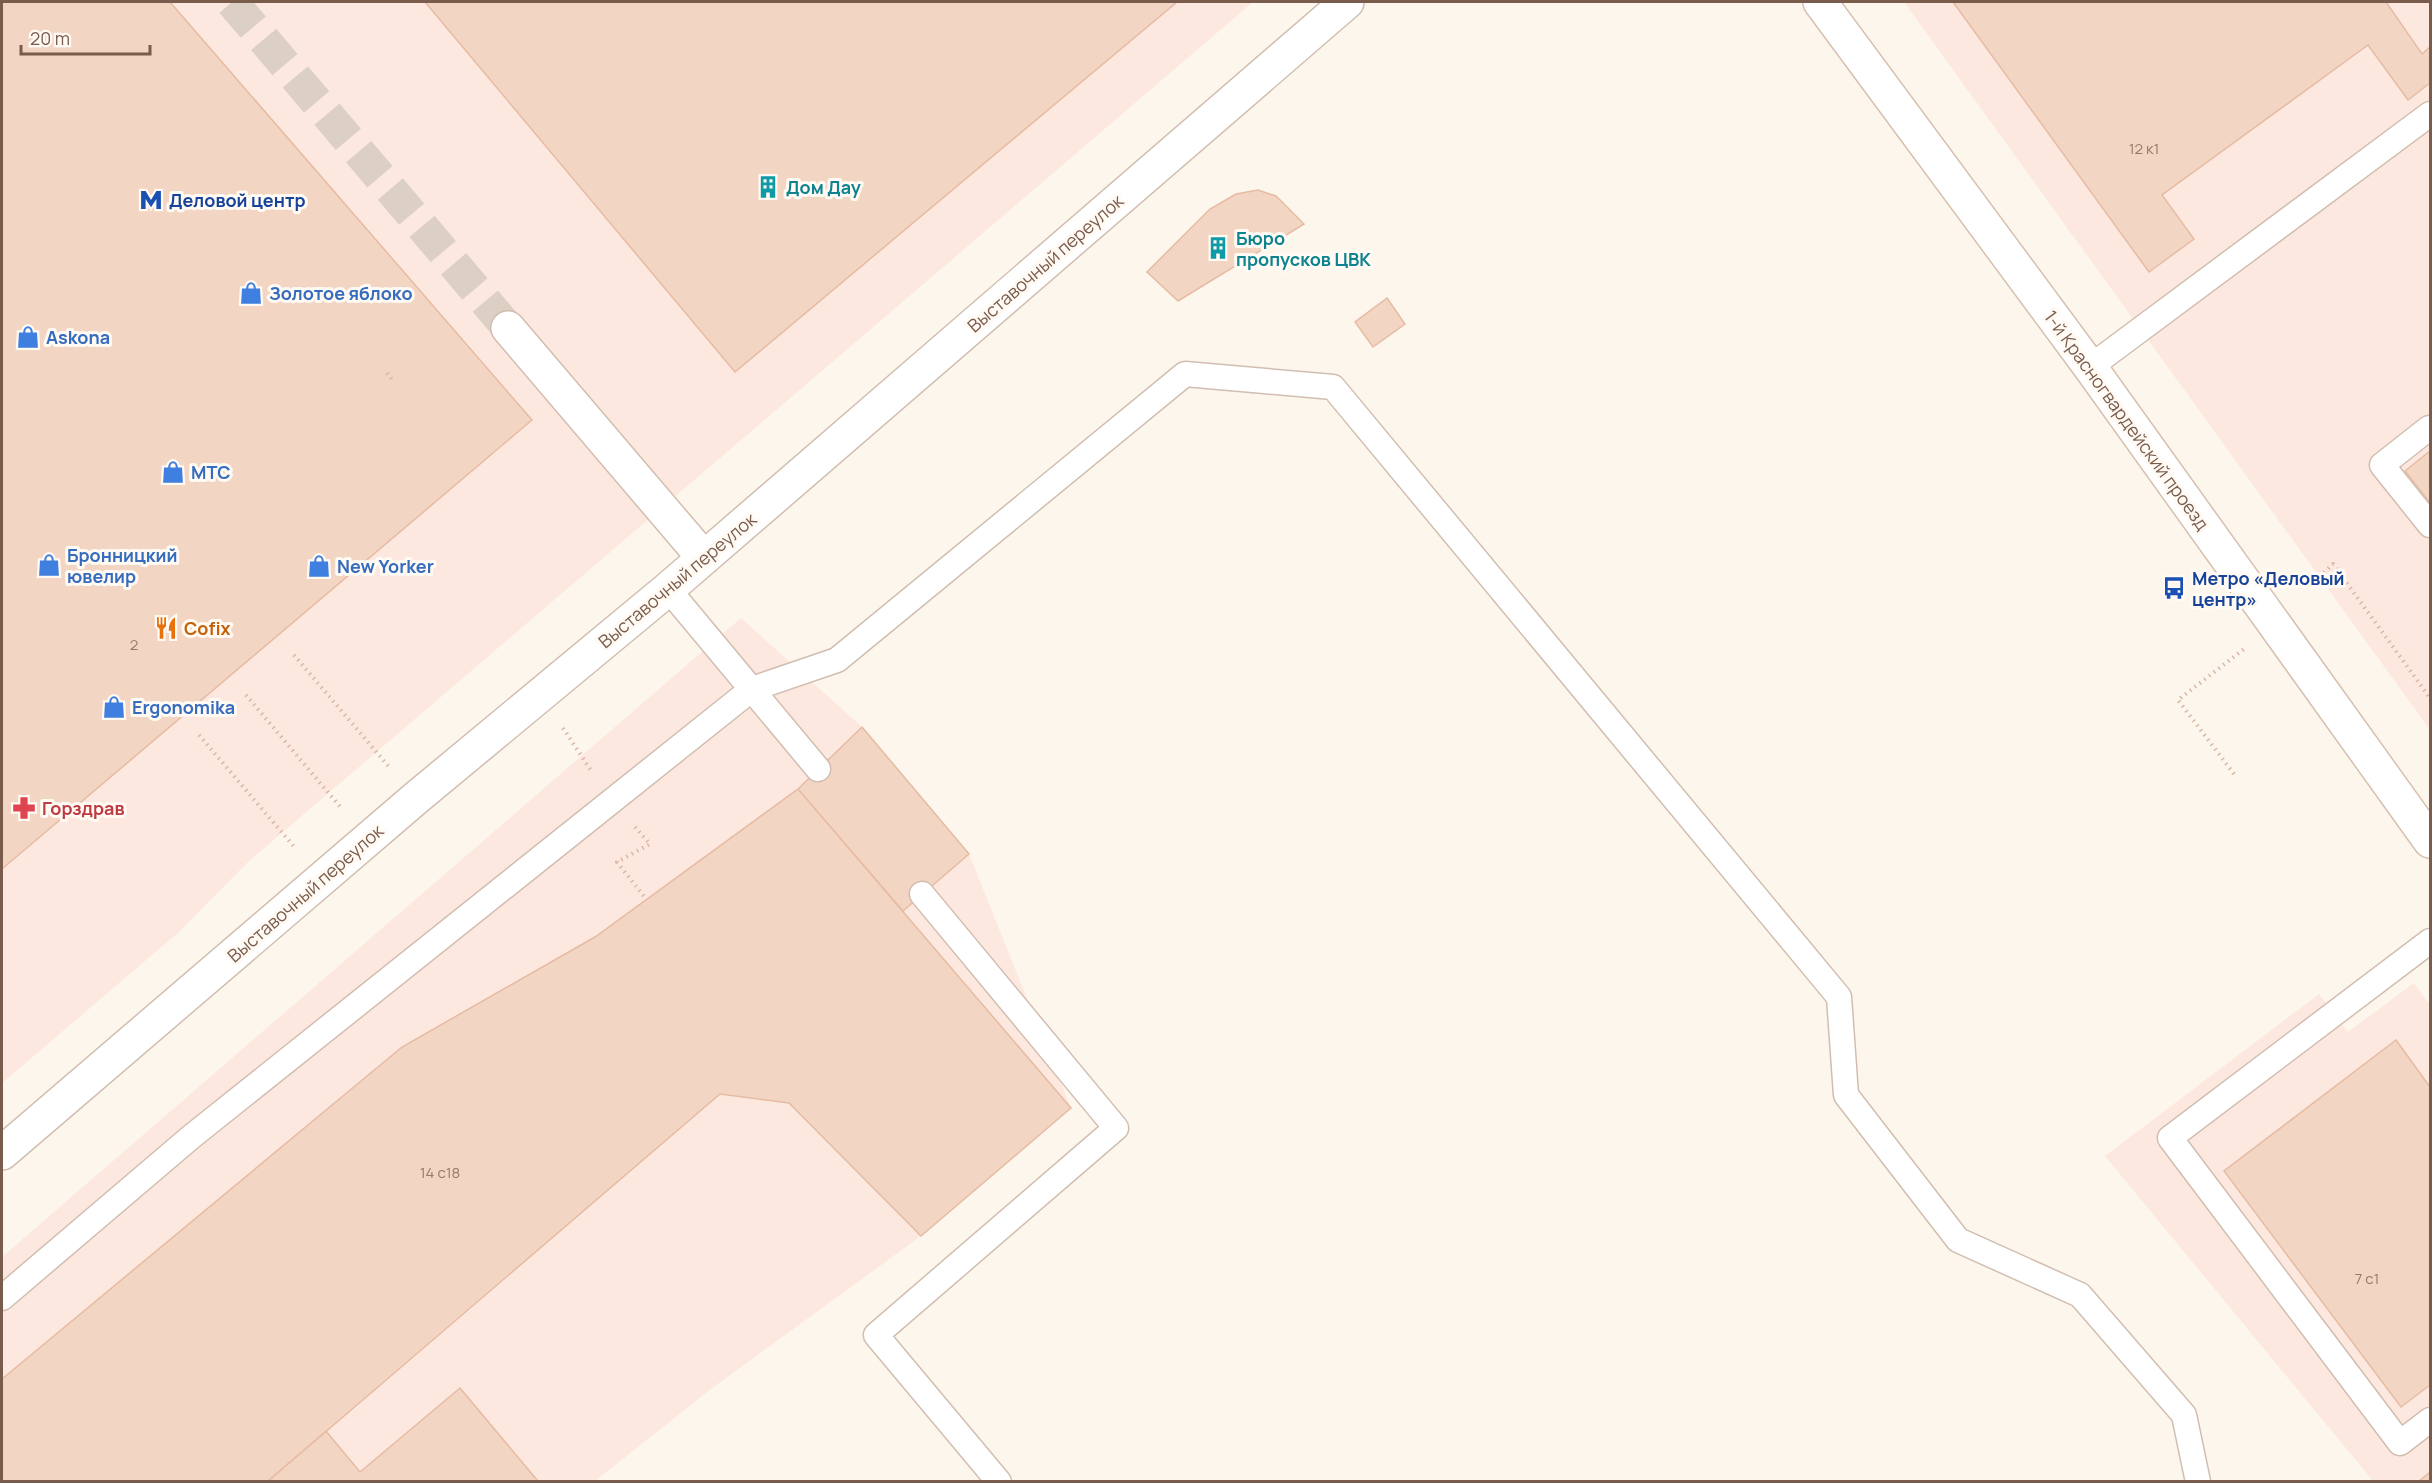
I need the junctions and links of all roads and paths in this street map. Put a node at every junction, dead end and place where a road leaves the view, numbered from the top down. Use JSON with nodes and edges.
{"nodes":[{"id":1,"x":1347,"y":2,"type":"edge"},
{"id":2,"x":1820,"y":2,"type":"edge"},
{"id":3,"x":2430,"y":114,"type":"edge"},
{"id":4,"x":508,"y":328,"type":"tunnel mouth"},
{"id":5,"x":2090,"y":367,"type":"junction"},
{"id":6,"x":387,"y":373,"type":"dead end"},
{"id":7,"x":393,"y":381,"type":"dead end"},
{"id":8,"x":2428,"y":429,"type":"dead end"},
{"id":9,"x":2430,"y":525,"type":"edge"},
{"id":10,"x":704,"y":558,"type":"junction"},
{"id":11,"x":2324,"y":573,"type":"dead end"},
{"id":12,"x":668,"y":589,"type":"junction"},
{"id":13,"x":2244,"y":648,"type":"dead end"},
{"id":14,"x":294,"y":655,"type":"dead end"},
{"id":15,"x":752,"y":689,"type":"junction"},
{"id":16,"x":246,"y":695,"type":"dead end"},
{"id":17,"x":2430,"y":698,"type":"edge"},
{"id":18,"x":199,"y":735,"type":"dead end"},
{"id":19,"x":818,"y":769,"type":"dead end"},
{"id":20,"x":2234,"y":774,"type":"dead end"},
{"id":21,"x":416,"y":798,"type":"junction"},
{"id":22,"x":368,"y":839,"type":"junction"},
{"id":23,"x":2430,"y":841,"type":"edge"},
{"id":24,"x":322,"y":879,"type":"junction"},
{"id":25,"x":922,"y":894,"type":"dead end"},
{"id":26,"x":2430,"y":941,"type":"edge"},
{"id":27,"x":2,"y":1153,"type":"edge"},
{"id":28,"x":2,"y":1298,"type":"edge"},
{"id":29,"x":2430,"y":1420,"type":"edge"},
{"id":30,"x":999,"y":1482,"type":"edge"},
{"id":31,"x":2198,"y":1482,"type":"edge"}],
"edges":[{"from":1,"to":10,"type":"street","name":"Выставочный переулок"},
{"from":2,"to":5,"type":"street","name":"1-й Красногвардейский проезд"},
{"from":3,"to":5,"type":"lane"},
{"from":4,"to":10,"type":"street"},
{"from":5,"to":23,"type":"street","name":"1-й Красногвардейский проезд"},
{"from":6,"to":7,"type":"path"},
{"from":8,"to":9,"type":"lane"},
{"from":10,"to":12,"type":"street","name":"Выставочный переулок"},
{"from":11,"to":17,"type":"path"},
{"from":12,"to":15,"type":"lane"},
{"from":12,"to":21,"type":"street","name":"Выставочный переулок"},
{"from":13,"to":20,"type":"path"},
{"from":14,"to":21,"type":"path"},
{"from":15,"to":19,"type":"lane"},
{"from":15,"to":28,"type":"lane"},
{"from":15,"to":31,"type":"lane"},
{"from":16,"to":22,"type":"path"},
{"from":18,"to":24,"type":"path"},
{"from":21,"to":22,"type":"street","name":"Выставочный переулок"},
{"from":22,"to":24,"type":"street","name":"Выставочный переулок"},
{"from":24,"to":27,"type":"street","name":"Выставочный переулок"},
{"from":25,"to":30,"type":"lane"},
{"from":26,"to":29,"type":"lane"}]}
